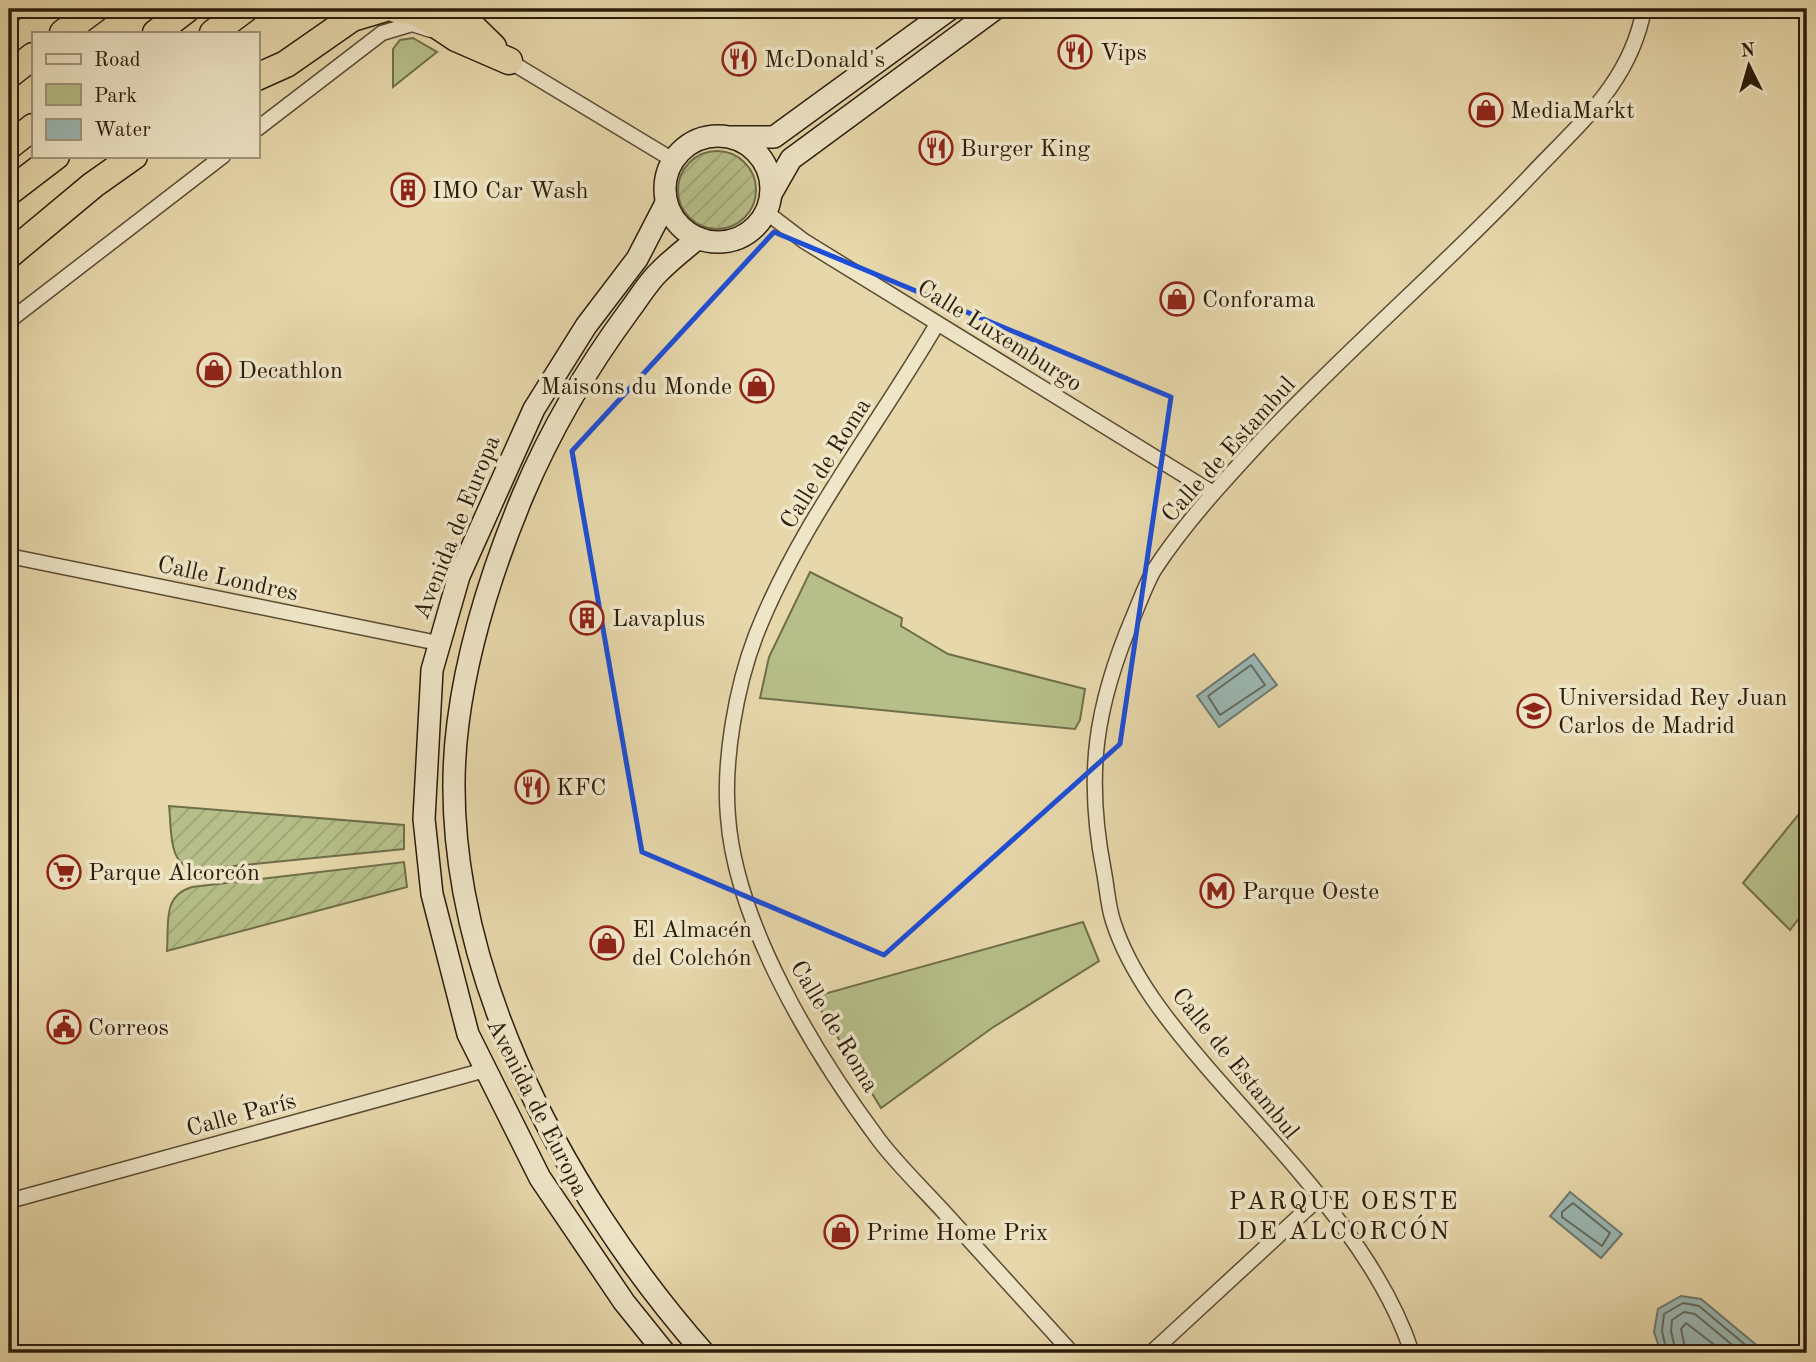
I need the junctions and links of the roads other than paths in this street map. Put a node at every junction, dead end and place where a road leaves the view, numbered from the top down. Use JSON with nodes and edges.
{"nodes":[{"id":1,"x":95,"y":9,"type":"edge"},
{"id":2,"x":187,"y":9,"type":"edge"},
{"id":3,"x":245,"y":9,"type":"edge"},
{"id":4,"x":338,"y":9,"type":"edge"},
{"id":5,"x":382,"y":9,"type":"edge"},
{"id":6,"x":395,"y":9,"type":"edge"},
{"id":7,"x":454,"y":9,"type":"edge"},
{"id":8,"x":950,"y":9,"type":"edge"},
{"id":9,"x":995,"y":9,"type":"edge"},
{"id":10,"x":1644,"y":9,"type":"edge"},
{"id":11,"x":64,"y":32,"type":"edge"},
{"id":12,"x":157,"y":32,"type":"edge"},
{"id":13,"x":214,"y":32,"type":"edge"},
{"id":14,"x":456,"y":38,"type":"junction"},
{"id":15,"x":32,"y":57,"type":"edge"},
{"id":16,"x":509,"y":61,"type":"junction"},
{"id":17,"x":259,"y":67,"type":"edge"},
{"id":18,"x":9,"y":75,"type":"edge"},
{"id":19,"x":259,"y":76,"type":"edge"},
{"id":20,"x":259,"y":127,"type":"edge"},
{"id":21,"x":32,"y":128,"type":"edge"},
{"id":22,"x":731,"y":137,"type":"junction"},
{"id":23,"x":9,"y":146,"type":"edge"},
{"id":24,"x":53,"y":158,"type":"edge"},
{"id":25,"x":131,"y":158,"type":"edge"},
{"id":26,"x":220,"y":158,"type":"edge"},
{"id":27,"x":673,"y":160,"type":"junction"},
{"id":28,"x":9,"y":192,"type":"edge"},
{"id":29,"x":666,"y":203,"type":"junction"},
{"id":30,"x":769,"y":203,"type":"junction"},
{"id":31,"x":698,"y":238,"type":"junction"},
{"id":32,"x":9,"y":255,"type":"edge"},
{"id":33,"x":9,"y":321,"type":"edge"},
{"id":34,"x":937,"y":324,"type":"junction"},
{"id":35,"x":1213,"y":493,"type":"junction"},
{"id":36,"x":9,"y":556,"type":"edge"},
{"id":37,"x":438,"y":643,"type":"junction"},
{"id":38,"x":485,"y":1070,"type":"junction"},
{"id":39,"x":1319,"y":1198,"type":"junction"},
{"id":40,"x":9,"y":1201,"type":"edge"},
{"id":41,"x":665,"y":1353,"type":"edge"},
{"id":42,"x":704,"y":1353,"type":"edge"},
{"id":43,"x":1072,"y":1353,"type":"edge"},
{"id":44,"x":1150,"y":1353,"type":"edge"},
{"id":45,"x":1412,"y":1353,"type":"edge"}],
"edges":[{"from":1,"to":11,"type":"highway"},
{"from":2,"to":12,"type":"highway"},
{"from":3,"to":13,"type":"highway"},
{"from":4,"to":17,"type":"highway"},
{"from":5,"to":19,"type":"highway"},
{"from":6,"to":14,"type":"highway"},
{"from":7,"to":16,"type":"highway"},
{"from":8,"to":22,"type":"street"},
{"from":9,"to":30,"type":"street"},
{"from":10,"to":35,"type":"street","name":"Calle de Estambul"},
{"from":14,"to":16,"type":"highway"},
{"from":14,"to":20,"type":"street"},
{"from":15,"to":18,"type":"highway"},
{"from":16,"to":27,"type":"street"},
{"from":21,"to":23,"type":"highway"},
{"from":22,"to":27,"type":"street"},
{"from":22,"to":30,"type":"street"},
{"from":24,"to":28,"type":"highway"},
{"from":25,"to":32,"type":"highway"},
{"from":26,"to":33,"type":"street"},
{"from":27,"to":29,"type":"street"},
{"from":29,"to":31,"type":"street"},
{"from":29,"to":37,"type":"street","name":"Avenida de Europa"},
{"from":30,"to":31,"type":"street"},
{"from":30,"to":34,"type":"street","name":"Calle Luxemburgo"},
{"from":31,"to":42,"type":"street","name":"Avenida de Europa"},
{"from":34,"to":35,"type":"street","name":"Calle Luxemburgo"},
{"from":34,"to":43,"type":"street","name":"Calle de Roma"},
{"from":35,"to":39,"type":"street","name":"Calle de Estambul"},
{"from":36,"to":37,"type":"street","name":"Calle Londres"},
{"from":37,"to":38,"type":"street","name":"Avenida de Europa"},
{"from":38,"to":40,"type":"street","name":"Calle París"},
{"from":38,"to":41,"type":"street","name":"Avenida de Europa"},
{"from":39,"to":44,"type":"street"},
{"from":39,"to":45,"type":"street","name":"Calle de Estambul"}]}
